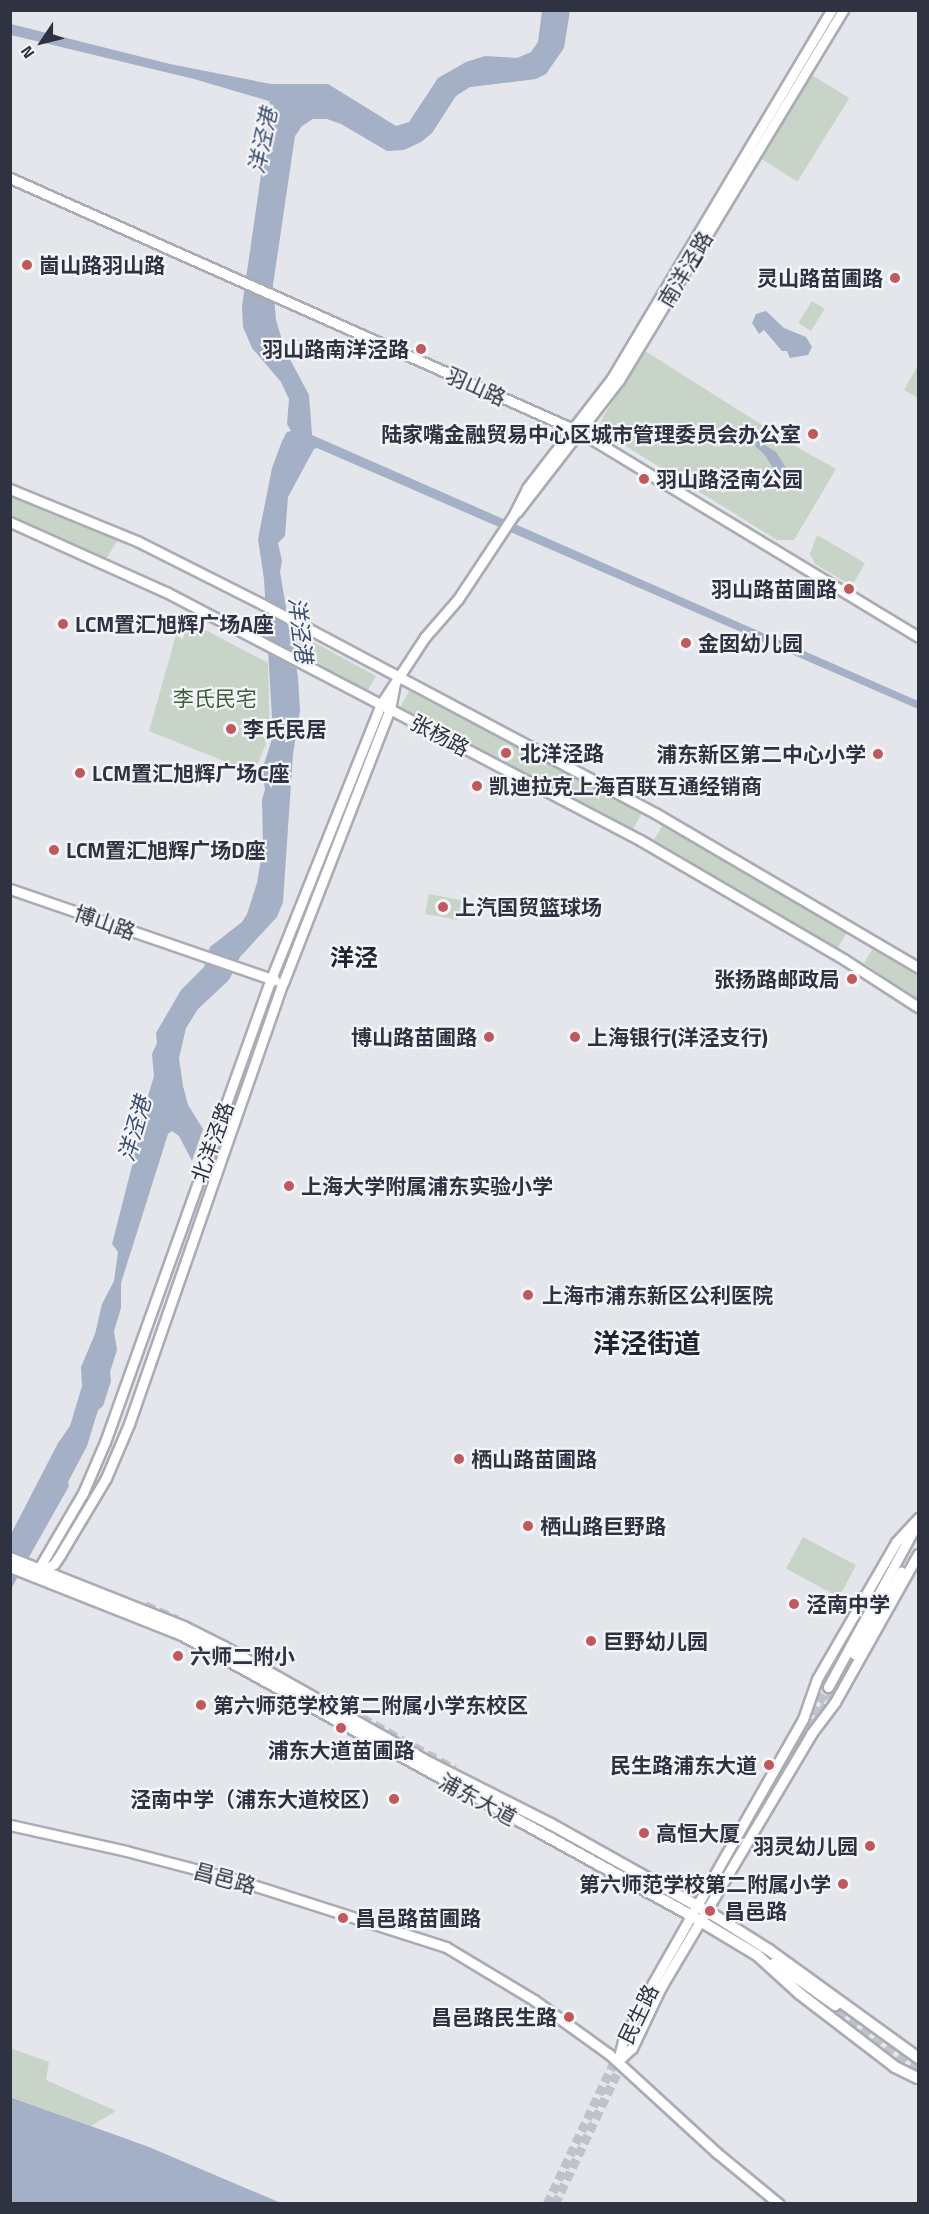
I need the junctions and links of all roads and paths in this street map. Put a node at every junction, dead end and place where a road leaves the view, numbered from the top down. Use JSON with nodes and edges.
{"nodes":[{"id":1,"x":831,"y":10,"type":"edge"},
{"id":2,"x":843,"y":10,"type":"edge"},
{"id":3,"x":10,"y":178,"type":"edge"},
{"id":4,"x":577,"y":431,"type":"junction"},
{"id":5,"x":10,"y":489,"type":"edge"},
{"id":6,"x":10,"y":522,"type":"edge"},
{"id":7,"x":918,"y":637,"type":"edge"},
{"id":8,"x":397,"y":676,"type":"junction"},
{"id":9,"x":381,"y":704,"type":"junction"},
{"id":10,"x":390,"y":709,"type":"junction"},
{"id":11,"x":10,"y":889,"type":"edge"},
{"id":12,"x":918,"y":967,"type":"edge"},
{"id":13,"x":271,"y":979,"type":"junction"},
{"id":14,"x":283,"y":983,"type":"junction"},
{"id":15,"x":918,"y":1007,"type":"edge"},
{"id":16,"x":918,"y":1520,"type":"edge"},
{"id":17,"x":918,"y":1548,"type":"edge"},
{"id":18,"x":918,"y":1554,"type":"edge"},
{"id":19,"x":10,"y":1558,"type":"edge"},
{"id":20,"x":10,"y":1567,"type":"edge"},
{"id":21,"x":36,"y":1570,"type":"junction"},
{"id":22,"x":10,"y":1825,"type":"edge"},
{"id":23,"x":702,"y":1909,"type":"junction"},
{"id":24,"x":696,"y":1919,"type":"junction"},
{"id":25,"x":762,"y":1958,"type":"junction"},
{"id":26,"x":885,"y":2050,"type":"dead end"},
{"id":27,"x":918,"y":2058,"type":"edge"},
{"id":28,"x":618,"y":2061,"type":"junction"},
{"id":29,"x":918,"y":2067,"type":"edge"},
{"id":30,"x":918,"y":2078,"type":"edge"},
{"id":31,"x":779,"y":2204,"type":"edge"}],
"edges":[{"from":1,"to":4,"type":"main road","name":"南洋泾路"},
{"from":2,"to":4,"type":"main road","name":"南洋泾路"},
{"from":3,"to":4,"type":"main road","name":"羽山路"},
{"from":4,"to":7,"type":"main road","name":"羽山路"},
{"from":4,"to":8,"type":"main road","name":"南洋泾路"},
{"from":5,"to":8,"type":"main road","name":"张杨路"},
{"from":6,"to":9,"type":"main road","name":"张杨路"},
{"from":8,"to":9,"type":"main road","name":"北洋泾路"},
{"from":8,"to":10,"type":"main road","name":"北洋泾路"},
{"from":8,"to":12,"type":"main road","name":"张杨路"},
{"from":9,"to":10,"type":"main road","name":"张杨路"},
{"from":9,"to":13,"type":"main road","name":"北洋泾路"},
{"from":10,"to":14,"type":"main road","name":"北洋泾路"},
{"from":10,"to":15,"type":"main road","name":"张杨路"},
{"from":11,"to":13,"type":"main road","name":"博山路"},
{"from":13,"to":14,"type":"main road","name":"博山路"},
{"from":13,"to":21,"type":"main road","name":"北洋泾路"},
{"from":14,"to":21,"type":"main road","name":"北洋泾路"},
{"from":16,"to":17,"type":"main road"},
{"from":16,"to":23,"type":"main road","name":"民生路"},
{"from":18,"to":23,"type":"main road","name":"民生路"},
{"from":19,"to":21,"type":"main road","name":"浦东大道"},
{"from":20,"to":21,"type":"main road","name":"浦东大道"},
{"from":21,"to":23,"type":"main road","name":"浦东大道"},
{"from":21,"to":24,"type":"main road","name":"浦东大道"},
{"from":22,"to":28,"type":"main road","name":"昌邑路"},
{"from":23,"to":24,"type":"main road","name":"民生路"},
{"from":23,"to":27,"type":"main road","name":"浦东大道"},
{"from":24,"to":25,"type":"main road","name":"浦东大道"},
{"from":24,"to":28,"type":"main road","name":"民生路"},
{"from":25,"to":26,"type":"main road"},
{"from":25,"to":29,"type":"main road"},
{"from":25,"to":30,"type":"main road","name":"浦东大道"},
{"from":28,"to":31,"type":"main road","name":"昌邑路"}]}
